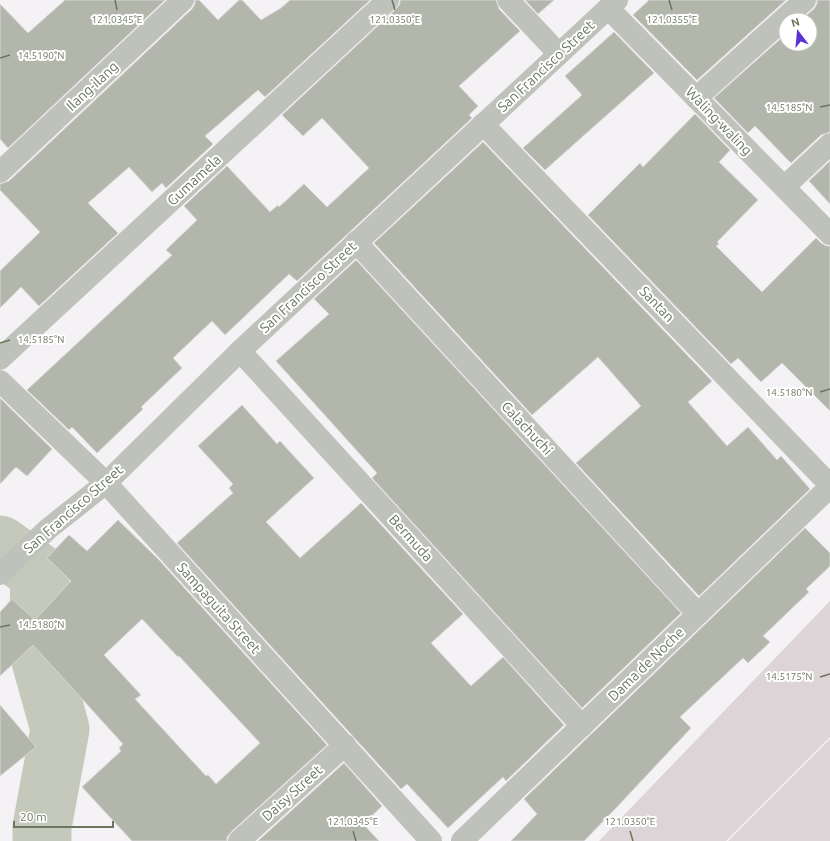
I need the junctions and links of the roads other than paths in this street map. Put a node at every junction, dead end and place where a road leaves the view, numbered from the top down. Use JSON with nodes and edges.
{"nodes":[{"id":1,"x":183,"y":0,"type":"edge"},
{"id":2,"x":388,"y":0,"type":"edge"},
{"id":3,"x":508,"y":0,"type":"edge"},
{"id":4,"x":805,"y":0,"type":"edge"},
{"id":5,"x":613,"y":4,"type":"edge"},
{"id":6,"x":559,"y":54,"type":"junction"},
{"id":7,"x":696,"y":98,"type":"junction"},
{"id":8,"x":483,"y":124,"type":"junction"},
{"id":9,"x":830,"y":144,"type":"edge"},
{"id":10,"x":0,"y":172,"type":"edge"},
{"id":11,"x":784,"y":187,"type":"junction"},
{"id":12,"x":830,"y":234,"type":"edge"},
{"id":13,"x":356,"y":242,"type":"junction"},
{"id":14,"x":240,"y":351,"type":"junction"},
{"id":15,"x":0,"y":359,"type":"edge"},
{"id":16,"x":0,"y":381,"type":"edge"},
{"id":17,"x":106,"y":483,"type":"junction"},
{"id":18,"x":830,"y":486,"type":"edge"},
{"id":19,"x":3,"y":572,"type":"edge"},
{"id":20,"x":698,"y":614,"type":"junction"},
{"id":21,"x":582,"y":726,"type":"junction"},
{"id":22,"x":345,"y":745,"type":"junction"},
{"id":23,"x":239,"y":841,"type":"edge"},
{"id":24,"x":431,"y":841,"type":"edge"},
{"id":25,"x":462,"y":841,"type":"edge"}],
"edges":[{"from":1,"to":10,"type":"street","name":"Ilang-ilang"},
{"from":2,"to":15,"type":"street","name":"Gumamela"},
{"from":3,"to":6,"type":"street"},
{"from":4,"to":7,"type":"street"},
{"from":5,"to":6,"type":"street","name":"San Francisco Street"},
{"from":5,"to":7,"type":"street","name":"Waling-waling"},
{"from":6,"to":8,"type":"street","name":"San Francisco Street"},
{"from":7,"to":11,"type":"street","name":"Waling-waling"},
{"from":8,"to":13,"type":"street","name":"San Francisco Street"},
{"from":8,"to":18,"type":"street","name":"Santan"},
{"from":9,"to":11,"type":"street"},
{"from":11,"to":12,"type":"street","name":"Waling-waling"},
{"from":13,"to":14,"type":"street","name":"San Francisco Street"},
{"from":13,"to":20,"type":"street","name":"Calachuchi"},
{"from":14,"to":17,"type":"street","name":"San Francisco Street"},
{"from":14,"to":21,"type":"street","name":"Bermuda"},
{"from":16,"to":17,"type":"street","name":"Sampaguita Street"},
{"from":17,"to":19,"type":"street","name":"San Francisco Street"},
{"from":17,"to":22,"type":"street","name":"Sampaguita Street"},
{"from":18,"to":20,"type":"street","name":"Dama de Noche"},
{"from":20,"to":21,"type":"street","name":"Dama de Noche"},
{"from":21,"to":25,"type":"street","name":"Dama de Noche"},
{"from":22,"to":23,"type":"street","name":"Daisy Street"},
{"from":22,"to":24,"type":"street","name":"Sampaguita Street"}]}
